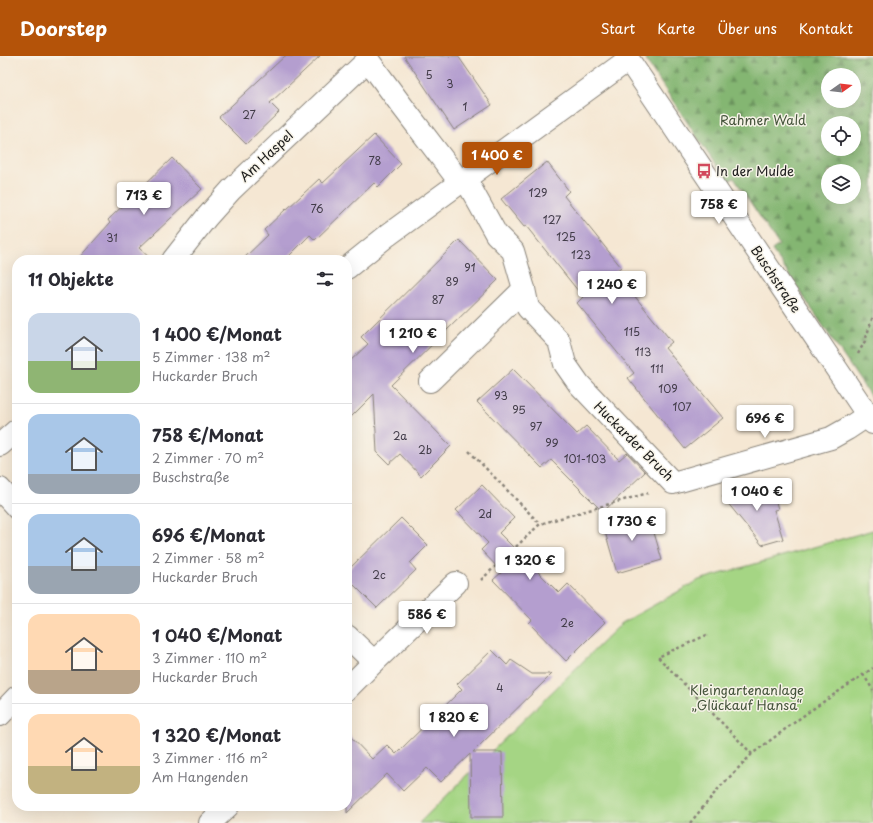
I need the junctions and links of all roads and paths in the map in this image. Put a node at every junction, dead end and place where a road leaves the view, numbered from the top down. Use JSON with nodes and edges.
{"nodes":[{"id":1,"x":367,"y":58,"type":"edge"},
{"id":2,"x":627,"y":58,"type":"edge"},
{"id":3,"x":462,"y":180,"type":"junction"},
{"id":4,"x":177,"y":255,"type":"edge"},
{"id":5,"x":352,"y":264,"type":"edge"},
{"id":6,"x":524,"y":289,"type":"junction"},
{"id":7,"x":873,"y":316,"type":"edge"},
{"id":8,"x":838,"y":372,"type":"junction"},
{"id":9,"x":430,"y":381,"type":"dead end"},
{"id":10,"x":870,"y":419,"type":"edge"},
{"id":11,"x":12,"y":434,"type":"edge"},
{"id":12,"x":0,"y":445,"type":"edge"},
{"id":13,"x":469,"y":451,"type":"dead end"},
{"id":14,"x":673,"y":483,"type":"junction"},
{"id":15,"x":0,"y":489,"type":"edge"},
{"id":16,"x":12,"y":502,"type":"edge"},
{"id":17,"x":540,"y":524,"type":"junction"},
{"id":18,"x":456,"y":583,"type":"joint"},
{"id":19,"x":707,"y":634,"type":"dead end"},
{"id":20,"x":352,"y":641,"type":"edge"},
{"id":21,"x":374,"y":662,"type":"junction"},
{"id":22,"x":873,"y":668,"type":"edge"},
{"id":23,"x":863,"y":674,"type":"junction"},
{"id":24,"x":352,"y":684,"type":"edge"},
{"id":25,"x":873,"y":690,"type":"edge"},
{"id":26,"x":12,"y":702,"type":"edge"},
{"id":27,"x":0,"y":714,"type":"edge"},
{"id":28,"x":752,"y":754,"type":"junction"},
{"id":29,"x":223,"y":811,"type":"edge"},
{"id":30,"x":210,"y":823,"type":"edge"},
{"id":31,"x":690,"y":823,"type":"edge"}],
"edges":[{"from":1,"to":3,"type":"street","name":"Am Haspel"},
{"from":1,"to":4,"type":"street","name":"Am Haspel"},
{"from":2,"to":3,"type":"street"},
{"from":2,"to":8,"type":"street","name":"Buschstraße"},
{"from":3,"to":5,"type":"street"},
{"from":3,"to":6,"type":"street","name":"Huckarder Bruch"},
{"from":6,"to":9,"type":"street"},
{"from":6,"to":14,"type":"street","name":"Huckarder Bruch"},
{"from":7,"to":8,"type":"path"},
{"from":8,"to":10,"type":"street","name":"Buschstraße"},
{"from":10,"to":14,"type":"street","name":"Huckarder Bruch"},
{"from":11,"to":12,"type":"street"},
{"from":13,"to":17,"type":"path"},
{"from":14,"to":17,"type":"path"},
{"from":15,"to":16,"type":"street"},
{"from":17,"to":18,"type":"path"},
{"from":18,"to":21,"type":"street"},
{"from":19,"to":28,"type":"path"},
{"from":20,"to":21,"type":"street"},
{"from":21,"to":24,"type":"street"},
{"from":22,"to":23,"type":"path"},
{"from":23,"to":25,"type":"path"},
{"from":23,"to":28,"type":"path"},
{"from":26,"to":27,"type":"street"},
{"from":28,"to":31,"type":"path"},
{"from":29,"to":30,"type":"street"}]}
